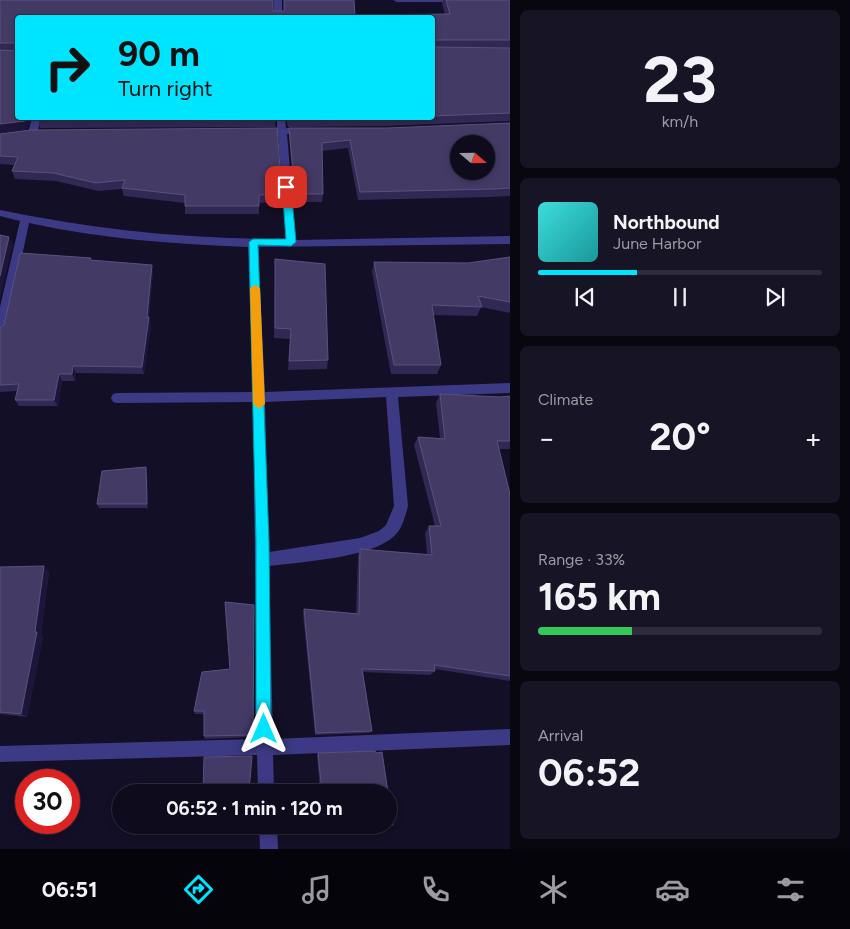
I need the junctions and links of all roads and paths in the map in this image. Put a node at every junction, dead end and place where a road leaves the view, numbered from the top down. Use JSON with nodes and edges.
{"nodes":[{"id":1,"x":278,"y":0,"type":"edge"},
{"id":2,"x":397,"y":0,"type":"edge"},
{"id":3,"x":485,"y":0,"type":"edge"},
{"id":4,"x":278,"y":15,"type":"edge"},
{"id":5,"x":36,"y":120,"type":"edge"},
{"id":6,"x":280,"y":120,"type":"edge"},
{"id":7,"x":251,"y":131,"type":"edge"},
{"id":8,"x":281,"y":131,"type":"junction"},
{"id":9,"x":318,"y":131,"type":"edge"},
{"id":10,"x":33,"y":133,"type":"edge"},
{"id":11,"x":0,"y":213,"type":"edge"},
{"id":12,"x":25,"y":219,"type":"junction"},
{"id":13,"x":510,"y":240,"type":"edge"},
{"id":14,"x":253,"y":242,"type":"junction"},
{"id":15,"x":291,"y":242,"type":"junction"},
{"id":16,"x":0,"y":332,"type":"edge"},
{"id":17,"x":510,"y":388,"type":"edge"},
{"id":18,"x":392,"y":392,"type":"junction"},
{"id":19,"x":259,"y":396,"type":"junction"},
{"id":20,"x":117,"y":398,"type":"dead end"},
{"id":21,"x":263,"y":560,"type":"junction"},
{"id":22,"x":510,"y":737,"type":"edge"},
{"id":23,"x":264,"y":747,"type":"junction"},
{"id":24,"x":0,"y":754,"type":"edge"},
{"id":25,"x":266,"y":784,"type":"edge"},
{"id":26,"x":268,"y":834,"type":"edge"},
{"id":27,"x":269,"y":849,"type":"edge"}],
"edges":[{"from":1,"to":4,"type":"street"},
{"from":2,"to":3,"type":"street"},
{"from":5,"to":10,"type":"street"},
{"from":6,"to":8,"type":"street"},
{"from":7,"to":8,"type":"street"},
{"from":8,"to":9,"type":"street"},
{"from":8,"to":15,"type":"street"},
{"from":11,"to":12,"type":"street"},
{"from":12,"to":14,"type":"street"},
{"from":12,"to":16,"type":"street"},
{"from":13,"to":15,"type":"street"},
{"from":14,"to":15,"type":"street"},
{"from":14,"to":19,"type":"street"},
{"from":17,"to":18,"type":"street"},
{"from":18,"to":19,"type":"street"},
{"from":18,"to":21,"type":"street"},
{"from":19,"to":20,"type":"street"},
{"from":19,"to":21,"type":"street"},
{"from":21,"to":23,"type":"street"},
{"from":22,"to":23,"type":"street"},
{"from":23,"to":24,"type":"street"},
{"from":23,"to":25,"type":"street"},
{"from":26,"to":27,"type":"street"}]}
